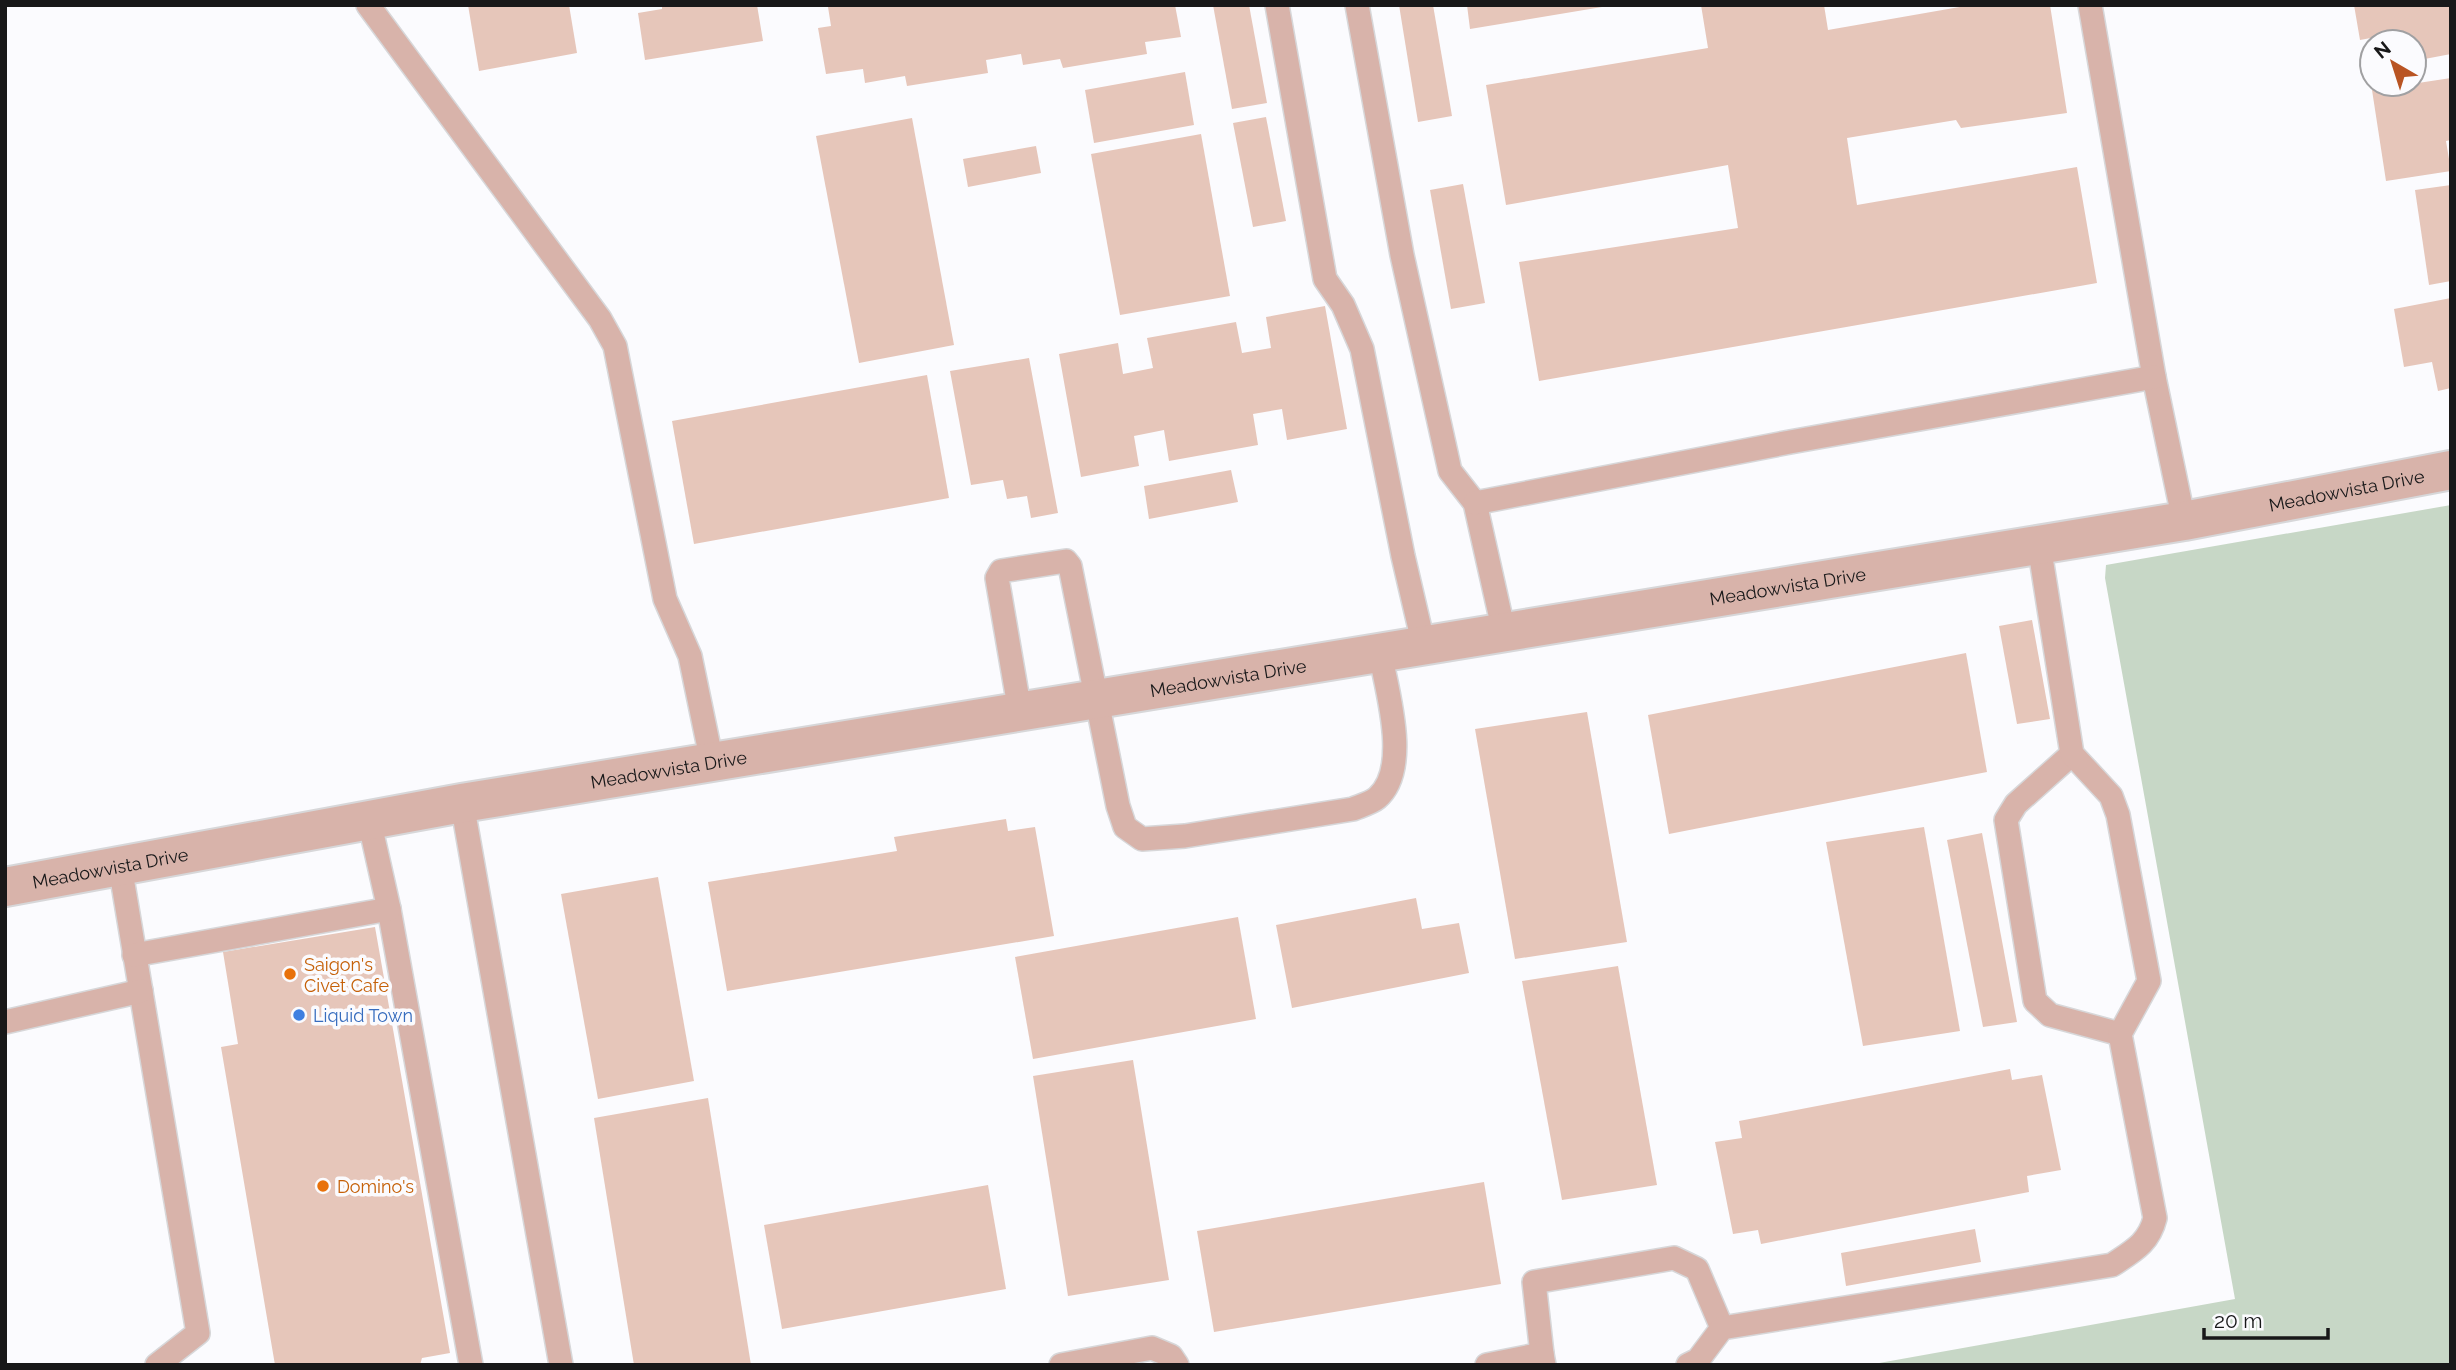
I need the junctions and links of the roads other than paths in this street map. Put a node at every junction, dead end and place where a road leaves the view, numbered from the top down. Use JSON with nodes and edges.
{"nodes":[{"id":1,"x":369,"y":5,"type":"edge"},
{"id":2,"x":1277,"y":5,"type":"edge"},
{"id":3,"x":1357,"y":5,"type":"edge"},
{"id":4,"x":2090,"y":5,"type":"edge"},
{"id":5,"x":2154,"y":377,"type":"junction"},
{"id":6,"x":2451,"y":470,"type":"edge"},
{"id":7,"x":1475,"y":503,"type":"junction"},
{"id":8,"x":2184,"y":521,"type":"junction"},
{"id":9,"x":2039,"y":545,"type":"junction"},
{"id":10,"x":1504,"y":632,"type":"junction"},
{"id":11,"x":1424,"y":646,"type":"junction"},
{"id":12,"x":1380,"y":653,"type":"junction"},
{"id":13,"x":1097,"y":699,"type":"junction"},
{"id":14,"x":1020,"y":712,"type":"junction"},
{"id":15,"x":2072,"y":754,"type":"junction"},
{"id":16,"x":712,"y":762,"type":"junction"},
{"id":17,"x":462,"y":803,"type":"junction"},
{"id":18,"x":369,"y":820,"type":"junction"},
{"id":19,"x":120,"y":866,"type":"junction"},
{"id":20,"x":5,"y":887,"type":"edge"},
{"id":21,"x":389,"y":909,"type":"junction"},
{"id":22,"x":134,"y":955,"type":"junction"},
{"id":23,"x":141,"y":991,"type":"junction"},
{"id":24,"x":5,"y":1022,"type":"edge"},
{"id":25,"x":2120,"y":1034,"type":"junction"},
{"id":26,"x":1722,"y":1328,"type":"junction"},
{"id":27,"x":1543,"y":1359,"type":"edge"},
{"id":28,"x":157,"y":1365,"type":"edge"},
{"id":29,"x":471,"y":1365,"type":"edge"},
{"id":30,"x":561,"y":1365,"type":"edge"},
{"id":31,"x":1061,"y":1365,"type":"edge"},
{"id":32,"x":1177,"y":1365,"type":"edge"},
{"id":33,"x":1488,"y":1365,"type":"edge"},
{"id":34,"x":1688,"y":1365,"type":"edge"}],
"edges":[{"from":1,"to":16,"type":"lane"},
{"from":2,"to":11,"type":"lane"},
{"from":3,"to":7,"type":"lane"},
{"from":4,"to":5,"type":"lane"},
{"from":5,"to":7,"type":"lane"},
{"from":5,"to":8,"type":"lane"},
{"from":6,"to":8,"type":"street","name":"Meadowvista Drive"},
{"from":7,"to":10,"type":"lane"},
{"from":8,"to":9,"type":"street","name":"Meadowvista Drive"},
{"from":9,"to":10,"type":"street","name":"Meadowvista Drive"},
{"from":9,"to":15,"type":"lane"},
{"from":10,"to":11,"type":"street","name":"Meadowvista Drive"},
{"from":11,"to":12,"type":"street","name":"Meadowvista Drive"},
{"from":12,"to":13,"type":"street","name":"Meadowvista Drive"},
{"from":12,"to":13,"type":"lane"},
{"from":13,"to":14,"type":"street","name":"Meadowvista Drive"},
{"from":13,"to":14,"type":"lane"},
{"from":14,"to":16,"type":"street","name":"Meadowvista Drive"},
{"from":15,"to":25,"type":"lane"},
{"from":15,"to":25,"type":"lane"},
{"from":16,"to":17,"type":"street","name":"Meadowvista Drive"},
{"from":17,"to":18,"type":"street","name":"Meadowvista Drive"},
{"from":17,"to":30,"type":"lane"},
{"from":18,"to":19,"type":"street","name":"Meadowvista Drive"},
{"from":18,"to":21,"type":"lane"},
{"from":19,"to":20,"type":"street","name":"Meadowvista Drive"},
{"from":19,"to":22,"type":"lane"},
{"from":21,"to":22,"type":"lane"},
{"from":21,"to":29,"type":"lane"},
{"from":22,"to":23,"type":"lane"},
{"from":23,"to":24,"type":"lane"},
{"from":23,"to":28,"type":"lane"},
{"from":25,"to":26,"type":"lane"},
{"from":26,"to":27,"type":"lane"},
{"from":26,"to":34,"type":"lane"},
{"from":27,"to":33,"type":"lane"},
{"from":31,"to":32,"type":"lane"}]}
